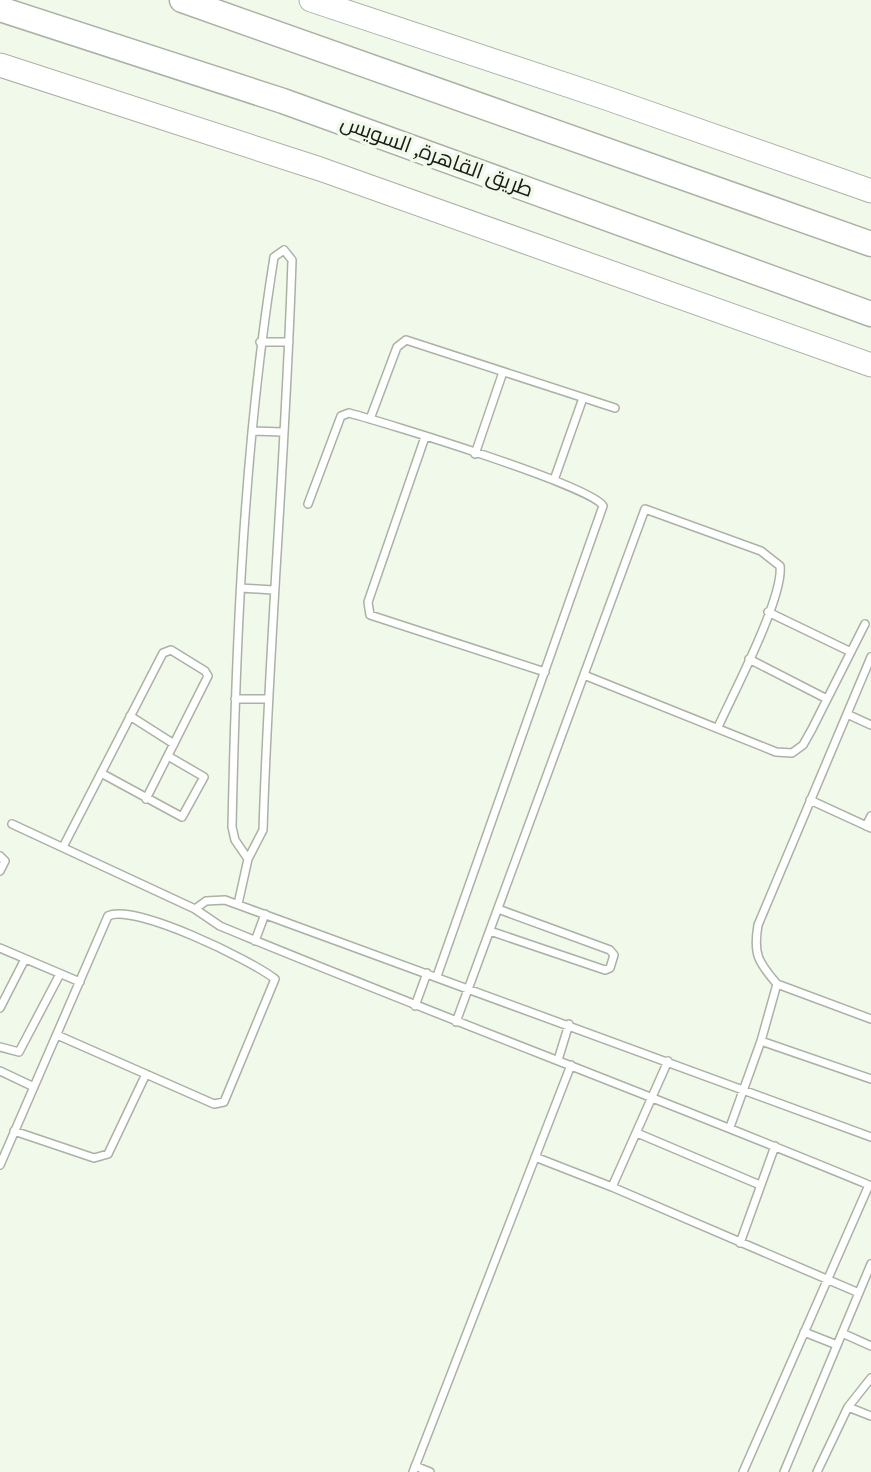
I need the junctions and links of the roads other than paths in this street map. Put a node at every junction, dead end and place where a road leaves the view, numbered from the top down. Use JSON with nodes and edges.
{"nodes":[{"id":1,"x":182,"y":0,"type":"edge"},
{"id":2,"x":311,"y":0,"type":"edge"},
{"id":3,"x":0,"y":9,"type":"edge"},
{"id":4,"x":0,"y":65,"type":"edge"},
{"id":5,"x":871,"y":191,"type":"edge"},
{"id":6,"x":871,"y":244,"type":"edge"},
{"id":7,"x":871,"y":314,"type":"edge"},
{"id":8,"x":260,"y":342,"type":"junction"},
{"id":9,"x":289,"y":342,"type":"junction"},
{"id":10,"x":871,"y":365,"type":"edge"},
{"id":11,"x":503,"y":372,"type":"junction"},
{"id":12,"x":583,"y":398,"type":"junction"},
{"id":13,"x":615,"y":408,"type":"dead end"},
{"id":14,"x":370,"y":419,"type":"junction"},
{"id":15,"x":252,"y":431,"type":"junction"},
{"id":16,"x":282,"y":432,"type":"junction"},
{"id":17,"x":425,"y":438,"type":"junction"},
{"id":18,"x":475,"y":454,"type":"junction"},
{"id":19,"x":554,"y":480,"type":"junction"},
{"id":20,"x":309,"y":504,"type":"dead end"},
{"id":21,"x":241,"y":588,"type":"junction"},
{"id":22,"x":273,"y":590,"type":"junction"},
{"id":23,"x":768,"y":612,"type":"junction"},
{"id":24,"x":865,"y":624,"type":"dead end"},
{"id":25,"x":852,"y":652,"type":"junction"},
{"id":26,"x":871,"y":657,"type":"edge"},
{"id":27,"x":749,"y":659,"type":"junction"},
{"id":28,"x":545,"y":672,"type":"junction"},
{"id":29,"x":584,"y":675,"type":"junction"},
{"id":30,"x":235,"y":699,"type":"junction"},
{"id":31,"x":267,"y":699,"type":"junction"},
{"id":32,"x":827,"y":699,"type":"junction"},
{"id":33,"x":847,"y":714,"type":"junction"},
{"id":34,"x":130,"y":716,"type":"junction"},
{"id":35,"x":871,"y":725,"type":"edge"},
{"id":36,"x":718,"y":727,"type":"junction"},
{"id":37,"x":174,"y":744,"type":"junction"},
{"id":38,"x":168,"y":756,"type":"junction"},
{"id":39,"x":101,"y":773,"type":"junction"},
{"id":40,"x":146,"y":799,"type":"junction"},
{"id":41,"x":810,"y":800,"type":"junction"},
{"id":42,"x":871,"y":816,"type":"edge"},
{"id":43,"x":12,"y":824,"type":"dead end"},
{"id":44,"x":869,"y":827,"type":"edge"},
{"id":45,"x":63,"y":848,"type":"junction"},
{"id":46,"x":0,"y":856,"type":"edge"},
{"id":47,"x":248,"y":859,"type":"junction"},
{"id":48,"x":0,"y":871,"type":"edge"},
{"id":49,"x":238,"y":904,"type":"junction"},
{"id":50,"x":195,"y":909,"type":"junction"},
{"id":51,"x":499,"y":909,"type":"junction"},
{"id":52,"x":265,"y":914,"type":"junction"},
{"id":53,"x":490,"y":931,"type":"junction"},
{"id":54,"x":255,"y":941,"type":"junction"},
{"id":55,"x":0,"y":948,"type":"edge"},
{"id":56,"x":25,"y":959,"type":"junction"},
{"id":57,"x":427,"y":972,"type":"junction"},
{"id":58,"x":60,"y":974,"type":"junction"},
{"id":59,"x":437,"y":976,"type":"junction"},
{"id":60,"x":80,"y":982,"type":"junction"},
{"id":61,"x":777,"y":984,"type":"junction"},
{"id":62,"x":469,"y":988,"type":"junction"},
{"id":63,"x":415,"y":1006,"type":"junction"},
{"id":64,"x":0,"y":1008,"type":"edge"},
{"id":65,"x":871,"y":1019,"type":"edge"},
{"id":66,"x":456,"y":1022,"type":"junction"},
{"id":67,"x":569,"y":1024,"type":"junction"},
{"id":68,"x":57,"y":1035,"type":"junction"},
{"id":69,"x":761,"y":1041,"type":"junction"},
{"id":70,"x":0,"y":1047,"type":"edge"},
{"id":71,"x":558,"y":1060,"type":"junction"},
{"id":72,"x":668,"y":1061,"type":"junction"},
{"id":73,"x":571,"y":1065,"type":"junction"},
{"id":74,"x":0,"y":1071,"type":"edge"},
{"id":75,"x":146,"y":1074,"type":"junction"},
{"id":76,"x":871,"y":1079,"type":"edge"},
{"id":77,"x":34,"y":1087,"type":"junction"},
{"id":78,"x":743,"y":1090,"type":"junction"},
{"id":79,"x":654,"y":1096,"type":"junction"},
{"id":80,"x":730,"y":1127,"type":"junction"},
{"id":81,"x":14,"y":1131,"type":"junction"},
{"id":82,"x":636,"y":1133,"type":"junction"},
{"id":83,"x":871,"y":1137,"type":"edge"},
{"id":84,"x":775,"y":1146,"type":"junction"},
{"id":85,"x":535,"y":1157,"type":"junction"},
{"id":86,"x":0,"y":1165,"type":"edge"},
{"id":87,"x":870,"y":1184,"type":"edge"},
{"id":88,"x":760,"y":1185,"type":"junction"},
{"id":89,"x":612,"y":1187,"type":"junction"},
{"id":90,"x":740,"y":1243,"type":"junction"},
{"id":91,"x":871,"y":1264,"type":"edge"},
{"id":92,"x":827,"y":1281,"type":"junction"},
{"id":93,"x":859,"y":1293,"type":"junction"},
{"id":94,"x":804,"y":1332,"type":"junction"},
{"id":95,"x":842,"y":1333,"type":"junction"},
{"id":96,"x":837,"y":1345,"type":"junction"},
{"id":97,"x":871,"y":1346,"type":"edge"},
{"id":98,"x":871,"y":1378,"type":"edge"},
{"id":99,"x":848,"y":1407,"type":"junction"},
{"id":100,"x":871,"y":1416,"type":"edge"},
{"id":101,"x":414,"y":1469,"type":"edge"},
{"id":102,"x":430,"y":1472,"type":"edge"},
{"id":103,"x":743,"y":1472,"type":"edge"},
{"id":104,"x":784,"y":1472,"type":"edge"},
{"id":105,"x":817,"y":1472,"type":"edge"}],
"edges":[{"from":1,"to":6,"type":"highway"},
{"from":2,"to":5,"type":"highway"},
{"from":3,"to":7,"type":"highway","name":"طريق القاهرة, السويس"},
{"from":4,"to":10,"type":"highway"},
{"from":8,"to":9,"type":"lane"},
{"from":8,"to":9,"type":"lane"},
{"from":8,"to":15,"type":"lane"},
{"from":9,"to":16,"type":"lane"},
{"from":11,"to":12,"type":"lane"},
{"from":11,"to":14,"type":"lane"},
{"from":11,"to":18,"type":"lane"},
{"from":12,"to":13,"type":"lane"},
{"from":12,"to":19,"type":"lane"},
{"from":14,"to":17,"type":"lane"},
{"from":14,"to":20,"type":"lane"},
{"from":15,"to":16,"type":"lane"},
{"from":15,"to":21,"type":"lane"},
{"from":16,"to":22,"type":"lane"},
{"from":17,"to":18,"type":"lane"},
{"from":17,"to":28,"type":"lane"},
{"from":18,"to":19,"type":"lane"},
{"from":19,"to":28,"type":"lane"},
{"from":21,"to":22,"type":"lane"},
{"from":21,"to":30,"type":"lane"},
{"from":22,"to":31,"type":"lane"},
{"from":23,"to":25,"type":"lane"},
{"from":23,"to":27,"type":"lane"},
{"from":23,"to":29,"type":"lane"},
{"from":24,"to":25,"type":"lane"},
{"from":25,"to":32,"type":"lane"},
{"from":26,"to":33,"type":"lane"},
{"from":27,"to":32,"type":"lane"},
{"from":27,"to":36,"type":"lane"},
{"from":28,"to":59,"type":"lane"},
{"from":29,"to":36,"type":"lane"},
{"from":29,"to":51,"type":"lane"},
{"from":30,"to":31,"type":"lane"},
{"from":30,"to":47,"type":"lane"},
{"from":31,"to":47,"type":"lane"},
{"from":32,"to":36,"type":"lane"},
{"from":33,"to":35,"type":"lane"},
{"from":33,"to":41,"type":"lane"},
{"from":34,"to":37,"type":"lane"},
{"from":34,"to":37,"type":"lane"},
{"from":34,"to":39,"type":"lane"},
{"from":37,"to":38,"type":"lane"},
{"from":38,"to":40,"type":"lane"},
{"from":38,"to":40,"type":"lane"},
{"from":39,"to":40,"type":"lane"},
{"from":39,"to":45,"type":"lane"},
{"from":41,"to":44,"type":"lane"},
{"from":41,"to":61,"type":"lane"},
{"from":42,"to":44,"type":"lane"},
{"from":43,"to":45,"type":"lane"},
{"from":45,"to":50,"type":"lane"},
{"from":46,"to":48,"type":"lane"},
{"from":47,"to":49,"type":"lane"},
{"from":49,"to":50,"type":"lane"},
{"from":49,"to":52,"type":"lane"},
{"from":50,"to":54,"type":"lane"},
{"from":51,"to":53,"type":"lane"},
{"from":51,"to":53,"type":"lane"},
{"from":52,"to":54,"type":"lane"},
{"from":52,"to":57,"type":"lane"},
{"from":53,"to":62,"type":"lane"},
{"from":54,"to":63,"type":"lane"},
{"from":55,"to":56,"type":"lane"},
{"from":56,"to":58,"type":"lane"},
{"from":56,"to":64,"type":"lane"},
{"from":57,"to":59,"type":"lane"},
{"from":57,"to":63,"type":"lane"},
{"from":58,"to":60,"type":"lane"},
{"from":58,"to":70,"type":"lane"},
{"from":59,"to":62,"type":"lane"},
{"from":60,"to":68,"type":"lane"},
{"from":60,"to":75,"type":"lane"},
{"from":61,"to":65,"type":"lane"},
{"from":61,"to":69,"type":"lane"},
{"from":62,"to":66,"type":"lane"},
{"from":62,"to":67,"type":"lane"},
{"from":63,"to":66,"type":"lane"},
{"from":66,"to":71,"type":"lane"},
{"from":67,"to":71,"type":"lane"},
{"from":67,"to":72,"type":"lane"},
{"from":68,"to":75,"type":"lane"},
{"from":68,"to":77,"type":"lane"},
{"from":69,"to":76,"type":"lane"},
{"from":69,"to":78,"type":"lane"},
{"from":71,"to":73,"type":"lane"},
{"from":72,"to":78,"type":"lane"},
{"from":72,"to":79,"type":"lane"},
{"from":73,"to":79,"type":"lane"},
{"from":73,"to":85,"type":"lane"},
{"from":74,"to":77,"type":"lane"},
{"from":75,"to":81,"type":"lane"},
{"from":77,"to":81,"type":"lane"},
{"from":78,"to":80,"type":"lane"},
{"from":78,"to":83,"type":"lane"},
{"from":79,"to":80,"type":"lane"},
{"from":79,"to":82,"type":"lane"},
{"from":80,"to":84,"type":"lane"},
{"from":81,"to":86,"type":"lane"},
{"from":82,"to":88,"type":"lane"},
{"from":82,"to":89,"type":"lane"},
{"from":84,"to":87,"type":"lane"},
{"from":84,"to":88,"type":"lane"},
{"from":85,"to":89,"type":"lane"},
{"from":85,"to":101,"type":"lane"},
{"from":87,"to":92,"type":"lane"},
{"from":88,"to":90,"type":"lane"},
{"from":89,"to":90,"type":"lane"},
{"from":90,"to":92,"type":"lane"},
{"from":91,"to":93,"type":"lane"},
{"from":92,"to":93,"type":"lane"},
{"from":92,"to":94,"type":"lane"},
{"from":93,"to":95,"type":"lane"},
{"from":94,"to":96,"type":"lane"},
{"from":94,"to":103,"type":"lane"},
{"from":95,"to":96,"type":"lane"},
{"from":95,"to":97,"type":"lane"},
{"from":96,"to":104,"type":"lane"},
{"from":98,"to":99,"type":"lane"},
{"from":99,"to":100,"type":"lane"},
{"from":99,"to":105,"type":"lane"},
{"from":101,"to":102,"type":"lane"}]}
